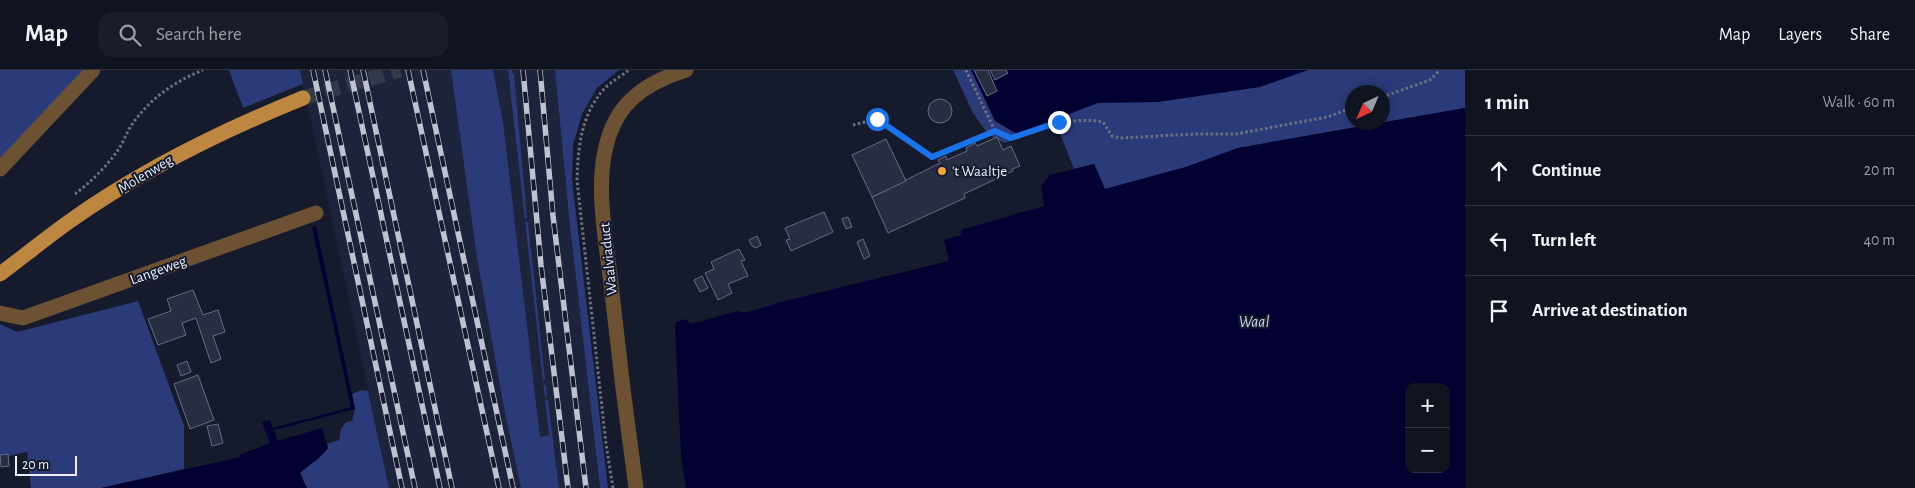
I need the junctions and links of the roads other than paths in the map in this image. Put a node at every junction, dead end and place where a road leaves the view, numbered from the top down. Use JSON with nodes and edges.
{"nodes":[{"id":1,"x":93,"y":70,"type":"edge"},
{"id":2,"x":686,"y":70,"type":"edge"},
{"id":3,"x":303,"y":98,"type":"tunnel mouth"},
{"id":4,"x":0,"y":169,"type":"edge"},
{"id":5,"x":316,"y":213,"type":"dead end"},
{"id":6,"x":0,"y":274,"type":"edge"},
{"id":7,"x":0,"y":312,"type":"edge"},
{"id":8,"x":636,"y":488,"type":"edge"}],
"edges":[{"from":1,"to":4,"type":"street"},
{"from":2,"to":8,"type":"street","name":"Waalviaduct"},
{"from":3,"to":6,"type":"main road","name":"Molenweg"},
{"from":5,"to":7,"type":"street","name":"Langeweg"}]}
